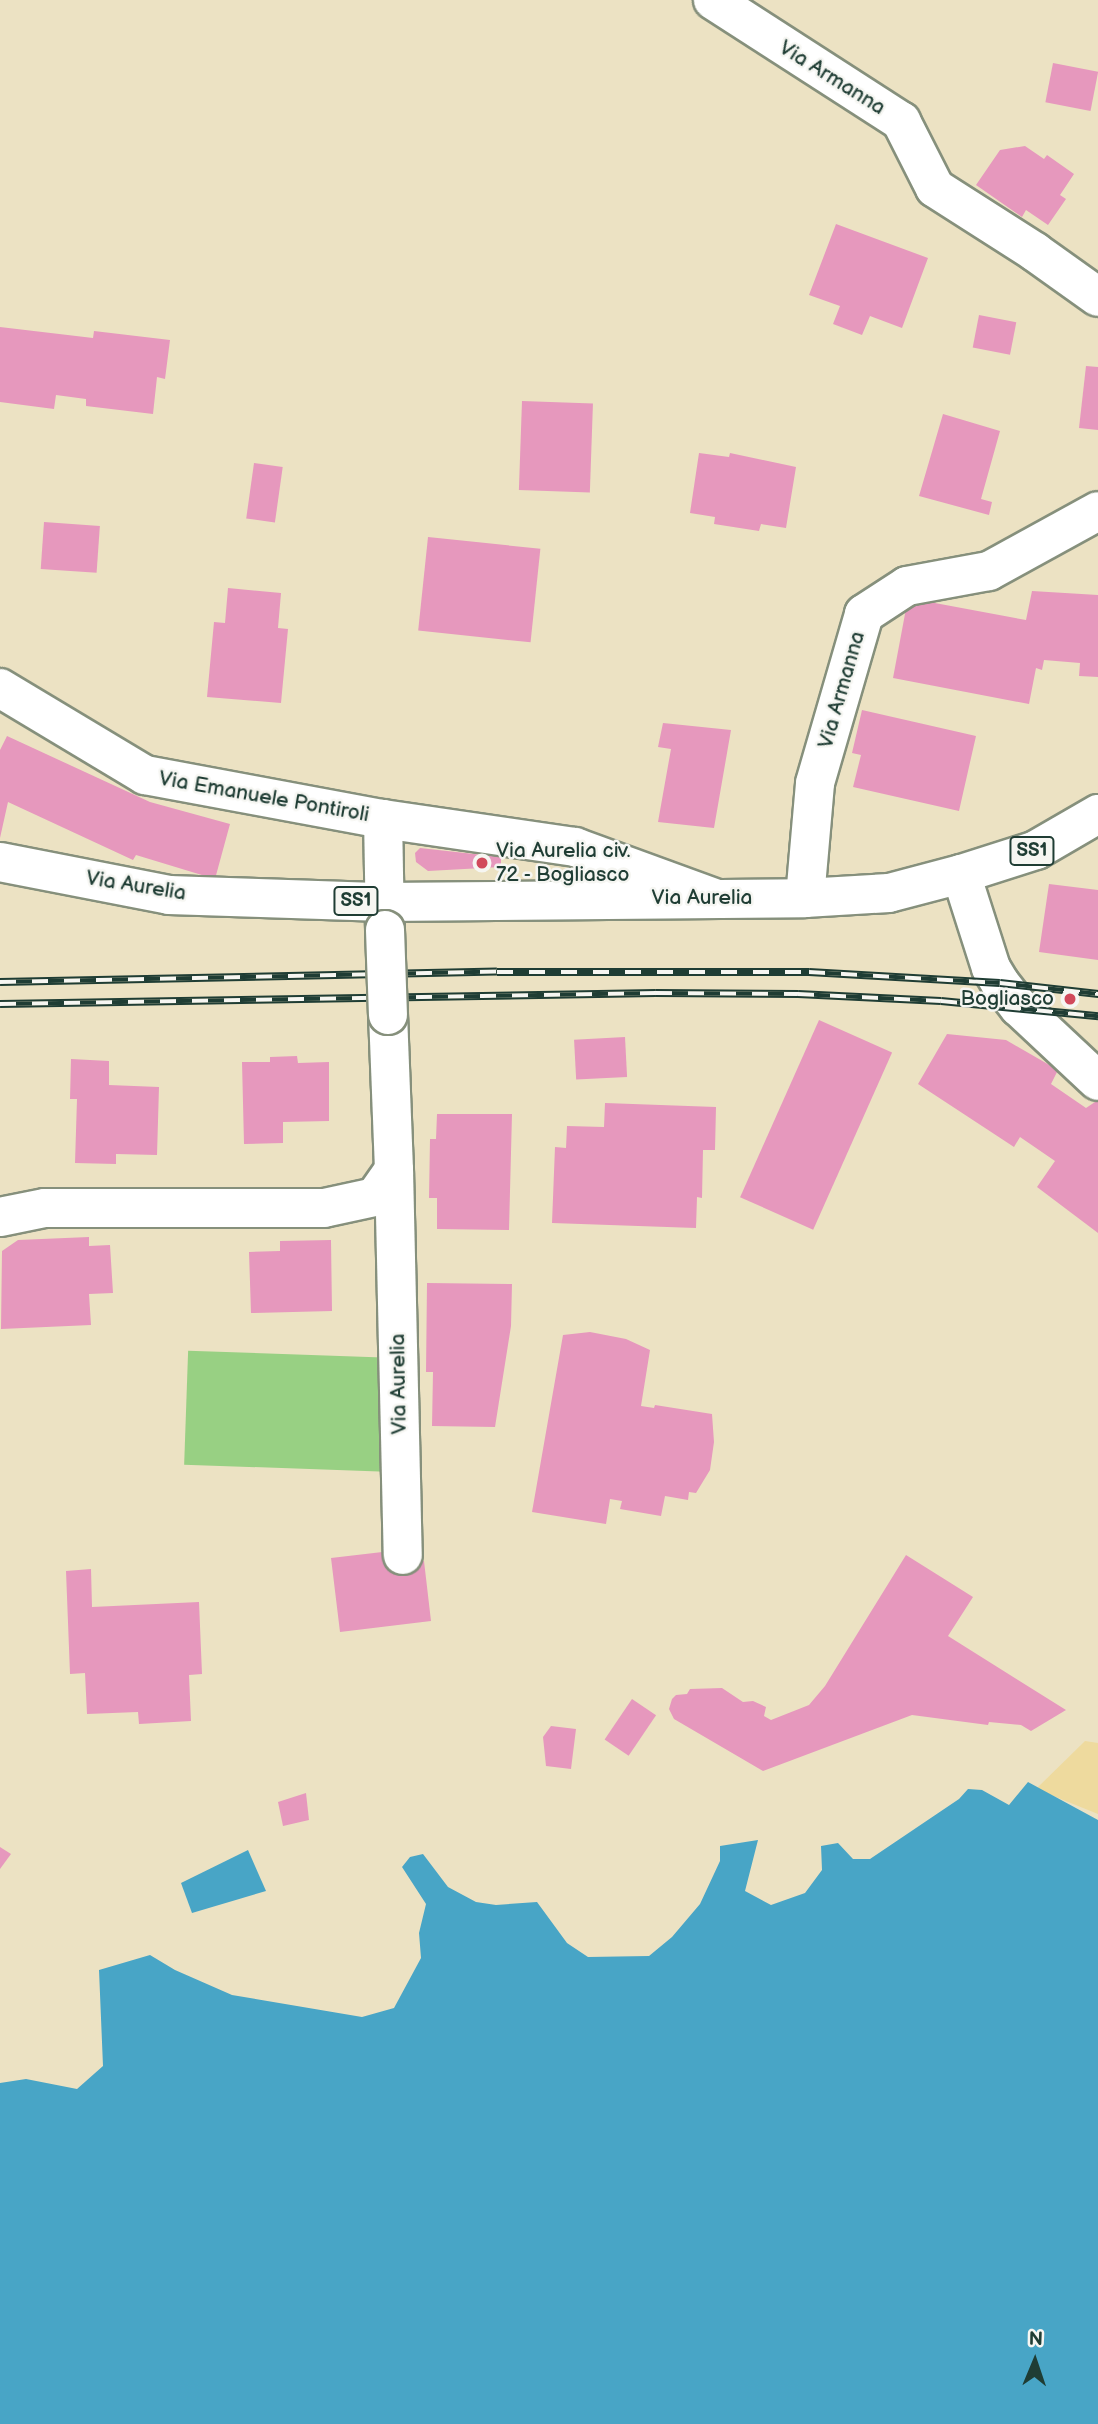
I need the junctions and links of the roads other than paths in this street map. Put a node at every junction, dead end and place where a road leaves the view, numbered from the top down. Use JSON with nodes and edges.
{"nodes":[{"id":1,"x":713,"y":0,"type":"edge"},
{"id":2,"x":1098,"y":297,"type":"edge"},
{"id":3,"x":1098,"y":512,"type":"edge"},
{"id":4,"x":0,"y":688,"type":"edge"},
{"id":5,"x":1098,"y":814,"type":"edge"},
{"id":6,"x":383,"y":819,"type":"junction"},
{"id":7,"x":0,"y":862,"type":"edge"},
{"id":8,"x":961,"y":874,"type":"junction"},
{"id":9,"x":805,"y":898,"type":"junction"},
{"id":10,"x":715,"y":899,"type":"junction"},
{"id":11,"x":385,"y":916,"type":"junction"},
{"id":12,"x":388,"y":1015,"type":"joint"},
{"id":13,"x":1098,"y":1081,"type":"edge"},
{"id":14,"x":394,"y":1170,"type":"junction"},
{"id":15,"x":0,"y":1217,"type":"edge"},
{"id":16,"x":403,"y":1555,"type":"dead end"}],
"edges":[{"from":1,"to":2,"type":"street","name":"Via Armanna"},
{"from":3,"to":9,"type":"street","name":"Via Armanna"},
{"from":4,"to":6,"type":"street","name":"Via Emanuele Pontiroli"},
{"from":5,"to":8,"type":"street","name":"Via Aurelia","number":"SS1"},
{"from":6,"to":10,"type":"street","name":"Via Emanuele Pontiroli"},
{"from":6,"to":11,"type":"street","name":"Via Emanuele Pontiroli"},
{"from":7,"to":11,"type":"street","name":"Via Aurelia","number":"SS1"},
{"from":8,"to":9,"type":"street","name":"Via Aurelia","number":"SS1"},
{"from":8,"to":13,"type":"street"},
{"from":9,"to":10,"type":"street","name":"Via Aurelia","number":"SS1"},
{"from":10,"to":11,"type":"street","name":"Via Aurelia","number":"SS1"},
{"from":11,"to":12,"type":"street","name":"Via Emanuele Pontiroli","bridge":true},
{"from":12,"to":14,"type":"street","name":"Via Aurelia"},
{"from":14,"to":15,"type":"street"},
{"from":14,"to":16,"type":"street","name":"Via Aurelia"}]}
